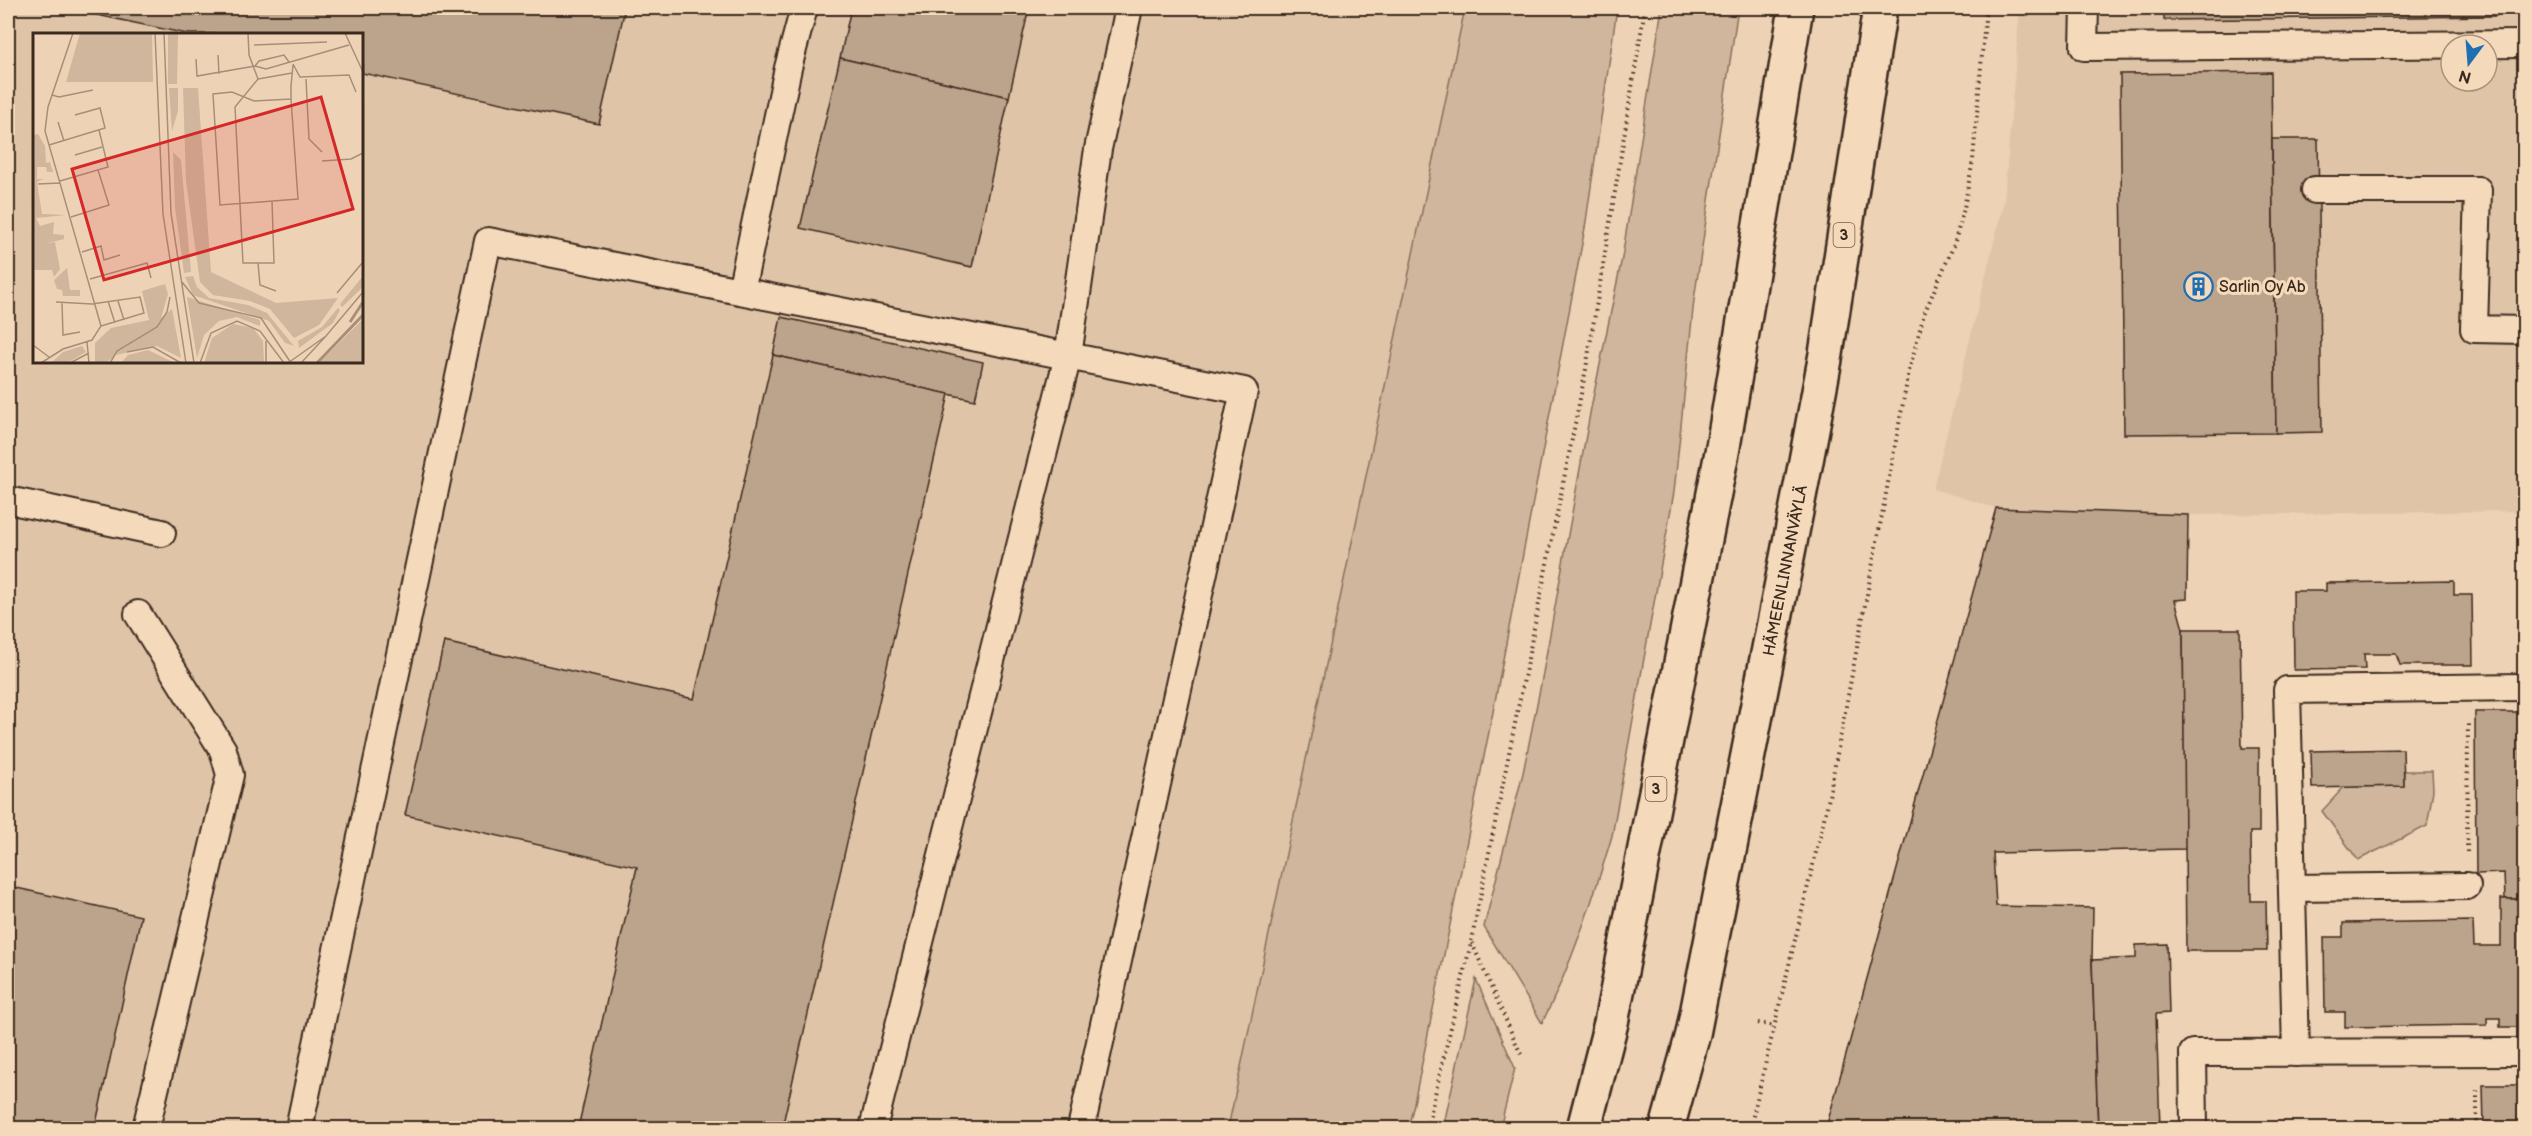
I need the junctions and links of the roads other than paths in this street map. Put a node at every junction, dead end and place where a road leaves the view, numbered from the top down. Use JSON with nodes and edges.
{"nodes":[{"id":1,"x":804,"y":8,"type":"edge"},
{"id":2,"x":1129,"y":8,"type":"edge"},
{"id":3,"x":1796,"y":8,"type":"edge"},
{"id":4,"x":1880,"y":8,"type":"edge"},
{"id":5,"x":2085,"y":8,"type":"edge"},
{"id":6,"x":2524,"y":44,"type":"edge"},
{"id":7,"x":2315,"y":190,"type":"dead end"},
{"id":8,"x":741,"y":291,"type":"junction"},
{"id":9,"x":2524,"y":330,"type":"edge"},
{"id":10,"x":1068,"y":356,"type":"junction"},
{"id":11,"x":8,"y":500,"type":"edge"},
{"id":12,"x":162,"y":533,"type":"dead end"},
{"id":13,"x":138,"y":614,"type":"dead end"},
{"id":14,"x":2524,"y":687,"type":"edge"},
{"id":15,"x":2467,"y":886,"type":"road end"},
{"id":16,"x":2292,"y":888,"type":"junction"},
{"id":17,"x":2524,"y":1052,"type":"edge"},
{"id":18,"x":2296,"y":1053,"type":"junction"},
{"id":19,"x":146,"y":1128,"type":"edge"},
{"id":20,"x":299,"y":1128,"type":"edge"},
{"id":21,"x":873,"y":1128,"type":"edge"},
{"id":22,"x":1081,"y":1128,"type":"edge"},
{"id":23,"x":1584,"y":1128,"type":"edge"},
{"id":24,"x":1668,"y":1128,"type":"edge"},
{"id":25,"x":2194,"y":1128,"type":"edge"}],
"edges":[{"from":1,"to":8,"type":"lane"},
{"from":2,"to":10,"type":"lane"},
{"from":3,"to":23,"type":"highway","number":"3"},
{"from":4,"to":24,"type":"highway","name":"HÄMEENLINNANVÄYLÄ","number":"3"},
{"from":5,"to":6,"type":"lane"},
{"from":7,"to":9,"type":"lane"},
{"from":8,"to":10,"type":"lane"},
{"from":8,"to":20,"type":"lane"},
{"from":10,"to":21,"type":"lane"},
{"from":10,"to":22,"type":"lane"},
{"from":11,"to":12,"type":"lane"},
{"from":13,"to":19,"type":"lane"},
{"from":14,"to":16,"type":"lane"},
{"from":15,"to":16,"type":"lane"},
{"from":16,"to":18,"type":"lane"},
{"from":17,"to":18,"type":"lane"},
{"from":18,"to":25,"type":"lane"}]}
